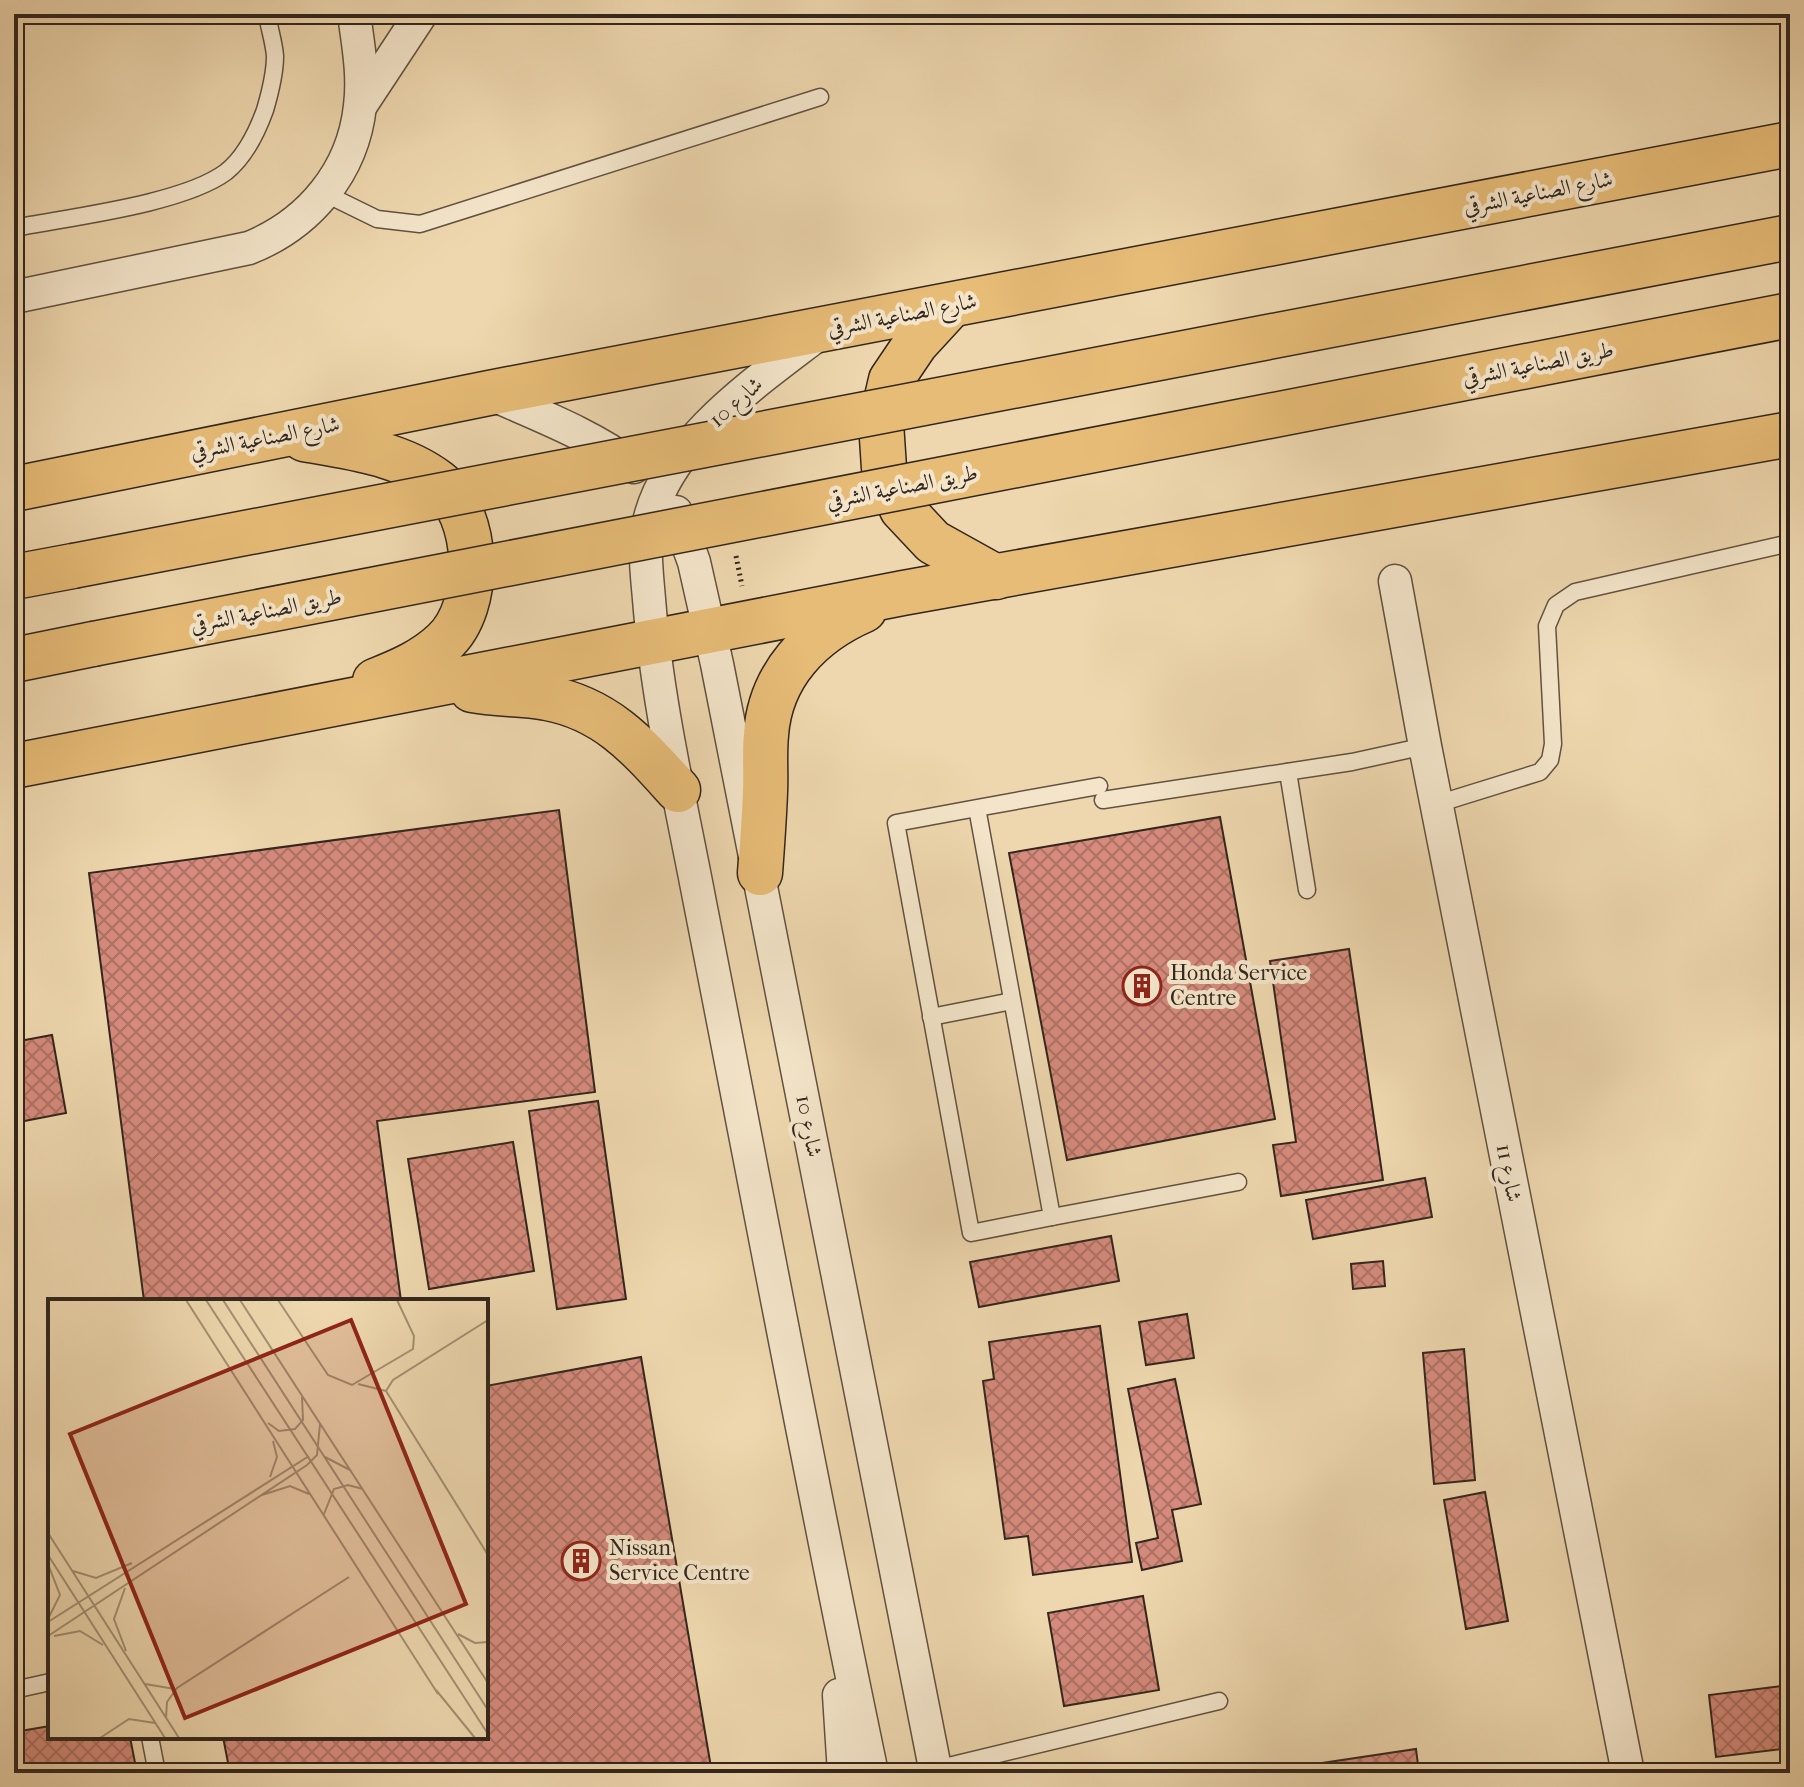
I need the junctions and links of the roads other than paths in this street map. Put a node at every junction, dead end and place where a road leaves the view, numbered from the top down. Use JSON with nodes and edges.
{"nodes":[{"id":1,"x":267,"y":14,"type":"edge"},
{"id":2,"x":354,"y":14,"type":"edge"},
{"id":3,"x":421,"y":14,"type":"edge"},
{"id":4,"x":820,"y":97,"type":"dead end"},
{"id":5,"x":361,"y":105,"type":"junction"},
{"id":6,"x":1790,"y":144,"type":"edge"},
{"id":7,"x":324,"y":193,"type":"junction"},
{"id":8,"x":14,"y":228,"type":"edge"},
{"id":9,"x":1790,"y":237,"type":"edge"},
{"id":10,"x":14,"y":297,"type":"edge"},
{"id":11,"x":950,"y":306,"type":"junction"},
{"id":12,"x":1790,"y":315,"type":"edge"},
{"id":13,"x":824,"y":330,"type":"junction"},
{"id":14,"x":489,"y":393,"type":"junction"},
{"id":15,"x":1790,"y":434,"type":"edge"},
{"id":16,"x":279,"y":435,"type":"junction"},
{"id":17,"x":660,"y":486,"type":"junction"},
{"id":18,"x":14,"y":489,"type":"edge"},
{"id":19,"x":1790,"y":543,"type":"edge"},
{"id":20,"x":14,"y":577,"type":"edge"},
{"id":21,"x":996,"y":577,"type":"junction"},
{"id":22,"x":1395,"y":581,"type":"dead end"},
{"id":23,"x":903,"y":593,"type":"junction"},
{"id":24,"x":710,"y":630,"type":"junction"},
{"id":25,"x":652,"y":641,"type":"junction"},
{"id":26,"x":14,"y":660,"type":"edge"},
{"id":27,"x":434,"y":684,"type":"junction"},
{"id":28,"x":283,"y":715,"type":"junction"},
{"id":29,"x":1425,"y":746,"type":"junction"},
{"id":30,"x":14,"y":766,"type":"edge"},
{"id":31,"x":1288,"y":772,"type":"junction"},
{"id":32,"x":678,"y":790,"type":"junction"},
{"id":33,"x":1437,"y":804,"type":"junction"},
{"id":34,"x":977,"y":808,"type":"junction"},
{"id":35,"x":760,"y":873,"type":"junction"},
{"id":36,"x":1307,"y":890,"type":"dead end"},
{"id":37,"x":1012,"y":1001,"type":"junction"},
{"id":38,"x":931,"y":1017,"type":"junction"},
{"id":39,"x":1238,"y":1182,"type":"dead end"},
{"id":40,"x":1052,"y":1217,"type":"junction"},
{"id":41,"x":841,"y":1624,"type":"junction"},
{"id":42,"x":48,"y":1682,"type":"edge"},
{"id":43,"x":14,"y":1690,"type":"edge"},
{"id":44,"x":1219,"y":1701,"type":"dead end"},
{"id":45,"x":150,"y":1739,"type":"edge"},
{"id":46,"x":1625,"y":1770,"type":"edge"},
{"id":47,"x":936,"y":1771,"type":"edge"},
{"id":48,"x":157,"y":1773,"type":"edge"},
{"id":49,"x":844,"y":1773,"type":"edge"},
{"id":50,"x":872,"y":1773,"type":"edge"}],
"edges":[{"from":1,"to":8,"type":"lane"},
{"from":2,"to":5,"type":"street"},
{"from":3,"to":5,"type":"street"},
{"from":4,"to":7,"type":"lane"},
{"from":5,"to":7,"type":"street"},
{"from":6,"to":11,"type":"main road","name":"شارع الصناعية الشرقي"},
{"from":7,"to":10,"type":"street"},
{"from":9,"to":20,"type":"main road","bridge":true},
{"from":11,"to":13,"type":"main road","name":"شارع الصناعية الشرقي"},
{"from":11,"to":21,"type":"main road"},
{"from":12,"to":26,"type":"main road","name":"طريق الصناعية الشرقي","bridge":true},
{"from":13,"to":14,"type":"main road","name":"شارع الصناعية الشرقي"},
{"from":13,"to":17,"type":"street","name":"شارع 10"},
{"from":14,"to":16,"type":"main road","name":"شارع الصناعية الشرقي"},
{"from":14,"to":17,"type":"street","name":"شارع 10"},
{"from":15,"to":21,"type":"main road"},
{"from":16,"to":18,"type":"main road","name":"شارع الصناعية الشرقي"},
{"from":16,"to":28,"type":"main road"},
{"from":17,"to":24,"type":"street","name":"شارع 10"},
{"from":17,"to":25,"type":"street","name":"شارع 10"},
{"from":19,"to":33,"type":"lane"},
{"from":21,"to":23,"type":"main road"},
{"from":22,"to":29,"type":"street","name":"شارع 11"},
{"from":23,"to":24,"type":"main road"},
{"from":23,"to":35,"type":"main road"},
{"from":24,"to":25,"type":"main road"},
{"from":24,"to":35,"type":"street","name":"شارع 10"},
{"from":25,"to":27,"type":"main road"},
{"from":25,"to":32,"type":"street","name":"شارع 10"},
{"from":27,"to":28,"type":"main road"},
{"from":27,"to":32,"type":"main road"},
{"from":28,"to":30,"type":"main road"},
{"from":29,"to":31,"type":"lane"},
{"from":29,"to":33,"type":"street","name":"شارع 11"},
{"from":31,"to":34,"type":"lane"},
{"from":31,"to":36,"type":"lane"},
{"from":32,"to":41,"type":"street","name":"شارع 10"},
{"from":33,"to":46,"type":"street","name":"شارع 11"},
{"from":34,"to":37,"type":"lane"},
{"from":34,"to":38,"type":"lane"},
{"from":35,"to":47,"type":"street","name":"شارع 10"},
{"from":37,"to":38,"type":"lane"},
{"from":37,"to":40,"type":"lane"},
{"from":38,"to":40,"type":"lane"},
{"from":39,"to":40,"type":"lane"},
{"from":41,"to":49,"type":"street","name":"شارع 10"},
{"from":41,"to":50,"type":"street","name":"شارع 10"},
{"from":42,"to":43,"type":"lane"},
{"from":44,"to":47,"type":"lane"},
{"from":45,"to":48,"type":"lane"}]}
